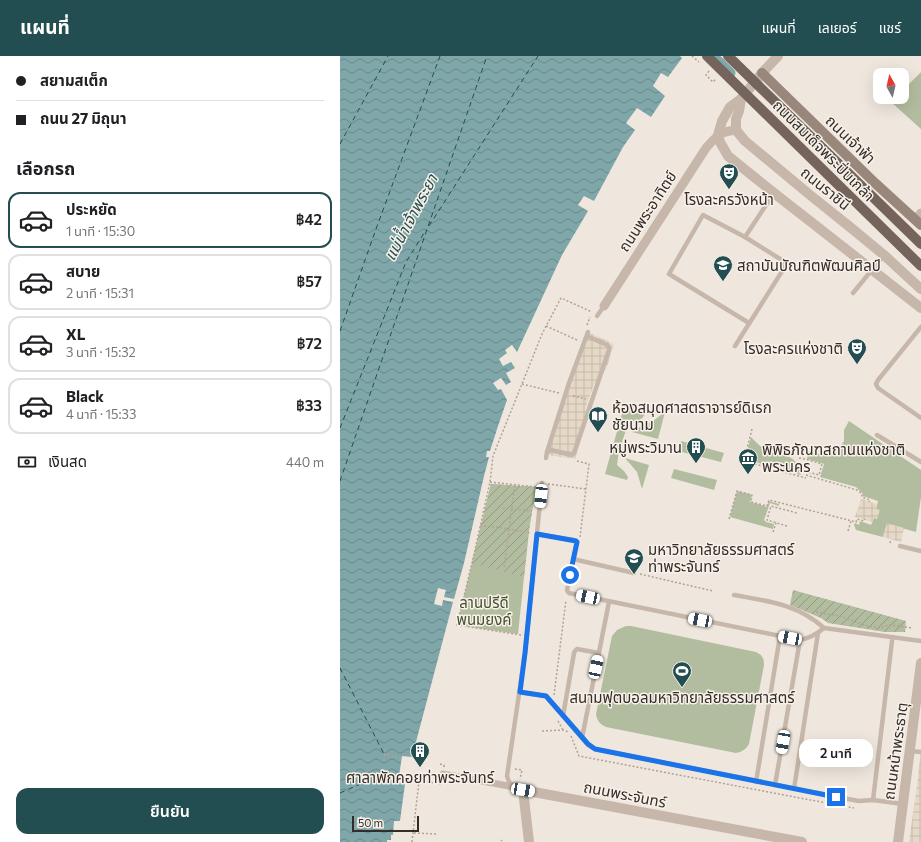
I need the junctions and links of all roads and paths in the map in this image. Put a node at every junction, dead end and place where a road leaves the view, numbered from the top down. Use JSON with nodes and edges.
{"nodes":[{"id":1,"x":707,"y":56,"type":"edge"},
{"id":2,"x":728,"y":56,"type":"edge"},
{"id":3,"x":778,"y":56,"type":"edge"},
{"id":4,"x":709,"y":71,"type":"dead end"},
{"id":5,"x":759,"y":77,"type":"junction"},
{"id":6,"x":714,"y":80,"type":"dead end"},
{"id":7,"x":743,"y":97,"type":"junction"},
{"id":8,"x":736,"y":130,"type":"junction"},
{"id":9,"x":719,"y":138,"type":"junction"},
{"id":10,"x":774,"y":193,"type":"junction"},
{"id":11,"x":919,"y":220,"type":"edge"},
{"id":12,"x":745,"y":237,"type":"junction"},
{"id":13,"x":921,"y":244,"type":"edge"},
{"id":14,"x":884,"y":255,"type":"junction"},
{"id":15,"x":920,"y":265,"type":"edge"},
{"id":16,"x":872,"y":269,"type":"junction"},
{"id":17,"x":921,"y":289,"type":"edge"},
{"id":18,"x":853,"y":293,"type":"dead end"},
{"id":19,"x":604,"y":306,"type":"joint"},
{"id":20,"x":594,"y":307,"type":"dead end"},
{"id":21,"x":921,"y":308,"type":"edge"},
{"id":22,"x":592,"y":312,"type":"junction"},
{"id":23,"x":597,"y":316,"type":"dead end"},
{"id":24,"x":749,"y":323,"type":"junction"},
{"id":25,"x":546,"y":326,"type":"junction"},
{"id":26,"x":586,"y":327,"type":"dead end"},
{"id":27,"x":921,"y":327,"type":"edge"},
{"id":28,"x":581,"y":342,"type":"dead end"},
{"id":29,"x":735,"y":346,"type":"dead end"},
{"id":30,"x":522,"y":384,"type":"junction"},
{"id":31,"x":563,"y":394,"type":"dead end"},
{"id":32,"x":570,"y":395,"type":"dead end"},
{"id":33,"x":592,"y":400,"type":"junction"},
{"id":34,"x":921,"y":418,"type":"edge"},
{"id":35,"x":752,"y":429,"type":"dead end"},
{"id":36,"x":877,"y":435,"type":"dead end"},
{"id":37,"x":547,"y":452,"type":"junction"},
{"id":38,"x":573,"y":454,"type":"junction"},
{"id":39,"x":546,"y":458,"type":"dead end"},
{"id":40,"x":800,"y":458,"type":"dead end"},
{"id":41,"x":921,"y":462,"type":"edge"},
{"id":42,"x":819,"y":475,"type":"junction"},
{"id":43,"x":806,"y":478,"type":"dead end"},
{"id":44,"x":818,"y":478,"type":"junction"},
{"id":45,"x":490,"y":482,"type":"junction"},
{"id":46,"x":542,"y":483,"type":"joint"},
{"id":47,"x":515,"y":485,"type":"junction"},
{"id":48,"x":537,"y":487,"type":"dead end"},
{"id":49,"x":586,"y":489,"type":"junction"},
{"id":50,"x":869,"y":502,"type":"dead end"},
{"id":51,"x":781,"y":503,"type":"junction"},
{"id":52,"x":503,"y":508,"type":"dead end"},
{"id":53,"x":780,"y":508,"type":"junction"},
{"id":54,"x":512,"y":509,"type":"junction"},
{"id":55,"x":533,"y":511,"type":"dead end"},
{"id":56,"x":797,"y":513,"type":"dead end"},
{"id":57,"x":729,"y":519,"type":"dead end"},
{"id":58,"x":865,"y":519,"type":"dead end"},
{"id":59,"x":851,"y":521,"type":"junction"},
{"id":60,"x":776,"y":523,"type":"junction"},
{"id":61,"x":480,"y":526,"type":"junction"},
{"id":62,"x":786,"y":526,"type":"dead end"},
{"id":63,"x":509,"y":529,"type":"junction"},
{"id":64,"x":848,"y":531,"type":"dead end"},
{"id":65,"x":773,"y":532,"type":"dead end"},
{"id":66,"x":537,"y":534,"type":"junction"},
{"id":67,"x":891,"y":540,"type":"dead end"},
{"id":68,"x":576,"y":541,"type":"junction"},
{"id":69,"x":890,"y":543,"type":"dead end"},
{"id":70,"x":900,"y":546,"type":"dead end"},
{"id":71,"x":921,"y":551,"type":"edge"},
{"id":72,"x":573,"y":559,"type":"junction"},
{"id":73,"x":504,"y":567,"type":"dead end"},
{"id":74,"x":634,"y":573,"type":"joint"},
{"id":75,"x":713,"y":590,"type":"dead end"},
{"id":76,"x":570,"y":593,"type":"junction"},
{"id":77,"x":734,"y":595,"type":"dead end"},
{"id":78,"x":609,"y":602,"type":"junction"},
{"id":79,"x":812,"y":612,"type":"dead end"},
{"id":80,"x":824,"y":628,"type":"junction"},
{"id":81,"x":913,"y":628,"type":"dead end"},
{"id":82,"x":818,"y":633,"type":"junction"},
{"id":83,"x":527,"y":636,"type":"junction"},
{"id":84,"x":780,"y":636,"type":"junction"},
{"id":85,"x":800,"y":640,"type":"junction"},
{"id":86,"x":892,"y":641,"type":"dead end"},
{"id":87,"x":921,"y":641,"type":"edge"},
{"id":88,"x":599,"y":653,"type":"junction"},
{"id":89,"x":921,"y":663,"type":"edge"},
{"id":90,"x":520,"y":692,"type":"junction"},
{"id":91,"x":550,"y":700,"type":"junction"},
{"id":92,"x":563,"y":716,"type":"junction"},
{"id":93,"x":582,"y":738,"type":"junction"},
{"id":94,"x":385,"y":749,"type":"dead end"},
{"id":95,"x":910,"y":751,"type":"junction"},
{"id":96,"x":921,"y":752,"type":"edge"},
{"id":97,"x":384,"y":754,"type":"junction"},
{"id":98,"x":401,"y":758,"type":"dead end"},
{"id":99,"x":384,"y":760,"type":"dead end"},
{"id":100,"x":382,"y":770,"type":"dead end"},
{"id":101,"x":381,"y":774,"type":"junction"},
{"id":102,"x":443,"y":774,"type":"joint"},
{"id":103,"x":398,"y":777,"type":"dead end"},
{"id":104,"x":381,"y":779,"type":"dead end"},
{"id":105,"x":415,"y":780,"type":"dead end"},
{"id":106,"x":418,"y":781,"type":"junction"},
{"id":107,"x":756,"y":782,"type":"junction"},
{"id":108,"x":775,"y":785,"type":"junction"},
{"id":109,"x":519,"y":788,"type":"junction"},
{"id":110,"x":794,"y":789,"type":"junction"},
{"id":111,"x":873,"y":800,"type":"junction"},
{"id":112,"x":903,"y":804,"type":"junction"},
{"id":113,"x":413,"y":833,"type":"junction"},
{"id":114,"x":438,"y":834,"type":"dead end"},
{"id":115,"x":412,"y":842,"type":"edge"},
{"id":116,"x":529,"y":842,"type":"edge"},
{"id":117,"x":802,"y":842,"type":"edge"},
{"id":118,"x":898,"y":842,"type":"edge"}],
"edges":[{"from":1,"to":15,"type":"main road","name":"ถนนสมเด็จพระปิ่นเกล้า"},
{"from":2,"to":13,"type":"main road","name":"ถนนสมเด็จพระปิ่นเกล้า"},
{"from":3,"to":5,"type":"street","name":"ถนนพระอาทิตย์"},
{"from":4,"to":6,"type":"path"},
{"from":5,"to":7,"type":"street","name":"ถนนพระอาทิตย์"},
{"from":5,"to":11,"type":"main road","name":"ถนนเจ้าฟ้า"},
{"from":7,"to":8,"type":"street"},
{"from":7,"to":9,"type":"street","name":"ถนนพระอาทิตย์"},
{"from":8,"to":9,"type":"street"},
{"from":8,"to":14,"type":"street","name":"ถนนราชินี"},
{"from":9,"to":10,"type":"street"},
{"from":9,"to":19,"type":"street","name":"ถนนพระอาทิตย์"},
{"from":10,"to":12,"type":"lane"},
{"from":10,"to":16,"type":"street"},
{"from":12,"to":24,"type":"lane"},
{"from":12,"to":24,"type":"lane"},
{"from":14,"to":16,"type":"lane"},
{"from":14,"to":17,"type":"street","name":"ถนนราชินี"},
{"from":16,"to":18,"type":"lane"},
{"from":16,"to":21,"type":"street"},
{"from":19,"to":23,"type":"lane"},
{"from":20,"to":22,"type":"path"},
{"from":22,"to":25,"type":"path"},
{"from":22,"to":26,"type":"path"},
{"from":24,"to":29,"type":"lane"},
{"from":25,"to":28,"type":"path"},
{"from":25,"to":30,"type":"path"},
{"from":27,"to":34,"type":"lane"},
{"from":30,"to":31,"type":"path"},
{"from":30,"to":45,"type":"path"},
{"from":32,"to":33,"type":"path"},
{"from":33,"to":37,"type":"lane"},
{"from":33,"to":38,"type":"lane"},
{"from":35,"to":43,"type":"path"},
{"from":36,"to":41,"type":"lane"},
{"from":37,"to":38,"type":"lane"},
{"from":37,"to":39,"type":"lane"},
{"from":38,"to":49,"type":"path"},
{"from":40,"to":42,"type":"path"},
{"from":42,"to":44,"type":"path"},
{"from":42,"to":44,"type":"path"},
{"from":44,"to":50,"type":"path"},
{"from":45,"to":47,"type":"path"},
{"from":45,"to":61,"type":"path"},
{"from":46,"to":49,"type":"path"},
{"from":46,"to":66,"type":"lane"},
{"from":47,"to":48,"type":"path"},
{"from":47,"to":54,"type":"path"},
{"from":49,"to":68,"type":"path"},
{"from":51,"to":53,"type":"path"},
{"from":51,"to":57,"type":"path"},
{"from":51,"to":59,"type":"path"},
{"from":52,"to":54,"type":"path"},
{"from":53,"to":56,"type":"path"},
{"from":53,"to":60,"type":"path"},
{"from":54,"to":55,"type":"path"},
{"from":54,"to":63,"type":"path"},
{"from":58,"to":59,"type":"path"},
{"from":59,"to":64,"type":"path"},
{"from":60,"to":62,"type":"path"},
{"from":60,"to":65,"type":"path"},
{"from":61,"to":63,"type":"path"},
{"from":61,"to":83,"type":"path"},
{"from":63,"to":66,"type":"path"},
{"from":63,"to":73,"type":"path"},
{"from":66,"to":68,"type":"lane"},
{"from":66,"to":83,"type":"lane"},
{"from":67,"to":69,"type":"path"},
{"from":68,"to":72,"type":"lane"},
{"from":70,"to":71,"type":"lane"},
{"from":72,"to":74,"type":"lane"},
{"from":72,"to":76,"type":"lane"},
{"from":74,"to":75,"type":"path"},
{"from":76,"to":78,"type":"lane"},
{"from":76,"to":91,"type":"path"},
{"from":77,"to":80,"type":"lane"},
{"from":78,"to":84,"type":"lane"},
{"from":78,"to":88,"type":"lane"},
{"from":79,"to":81,"type":"path"},
{"from":80,"to":82,"type":"lane"},
{"from":80,"to":87,"type":"lane"},
{"from":82,"to":85,"type":"lane"},
{"from":82,"to":110,"type":"lane"},
{"from":83,"to":90,"type":"lane"},
{"from":84,"to":85,"type":"lane"},
{"from":84,"to":107,"type":"lane"},
{"from":85,"to":108,"type":"lane"},
{"from":86,"to":111,"type":"lane"},
{"from":88,"to":92,"type":"lane"},
{"from":88,"to":93,"type":"lane"},
{"from":89,"to":95,"type":"street","name":"ถนนหน้าพระธาตุ"},
{"from":90,"to":91,"type":"lane"},
{"from":90,"to":109,"type":"lane"},
{"from":91,"to":92,"type":"lane"},
{"from":92,"to":93,"type":"lane"},
{"from":93,"to":107,"type":"lane"},
{"from":94,"to":97,"type":"path"},
{"from":95,"to":96,"type":"lane"},
{"from":95,"to":112,"type":"street","name":"ถนนหน้าพระธาตุ"},
{"from":97,"to":98,"type":"path"},
{"from":97,"to":99,"type":"path"},
{"from":100,"to":101,"type":"path"},
{"from":101,"to":103,"type":"path"},
{"from":101,"to":104,"type":"path"},
{"from":102,"to":106,"type":"path"},
{"from":102,"to":109,"type":"street","name":"ถนนพระจันทร์"},
{"from":105,"to":106,"type":"path"},
{"from":106,"to":113,"type":"path"},
{"from":107,"to":108,"type":"lane"},
{"from":108,"to":110,"type":"lane"},
{"from":109,"to":116,"type":"street"},
{"from":109,"to":117,"type":"street","name":"ถนนพระจันทร์"},
{"from":110,"to":111,"type":"lane"},
{"from":111,"to":112,"type":"lane"},
{"from":112,"to":118,"type":"street","name":"ถนนหน้าพระธาตุ"},
{"from":113,"to":114,"type":"path"},
{"from":113,"to":115,"type":"path"}]}
